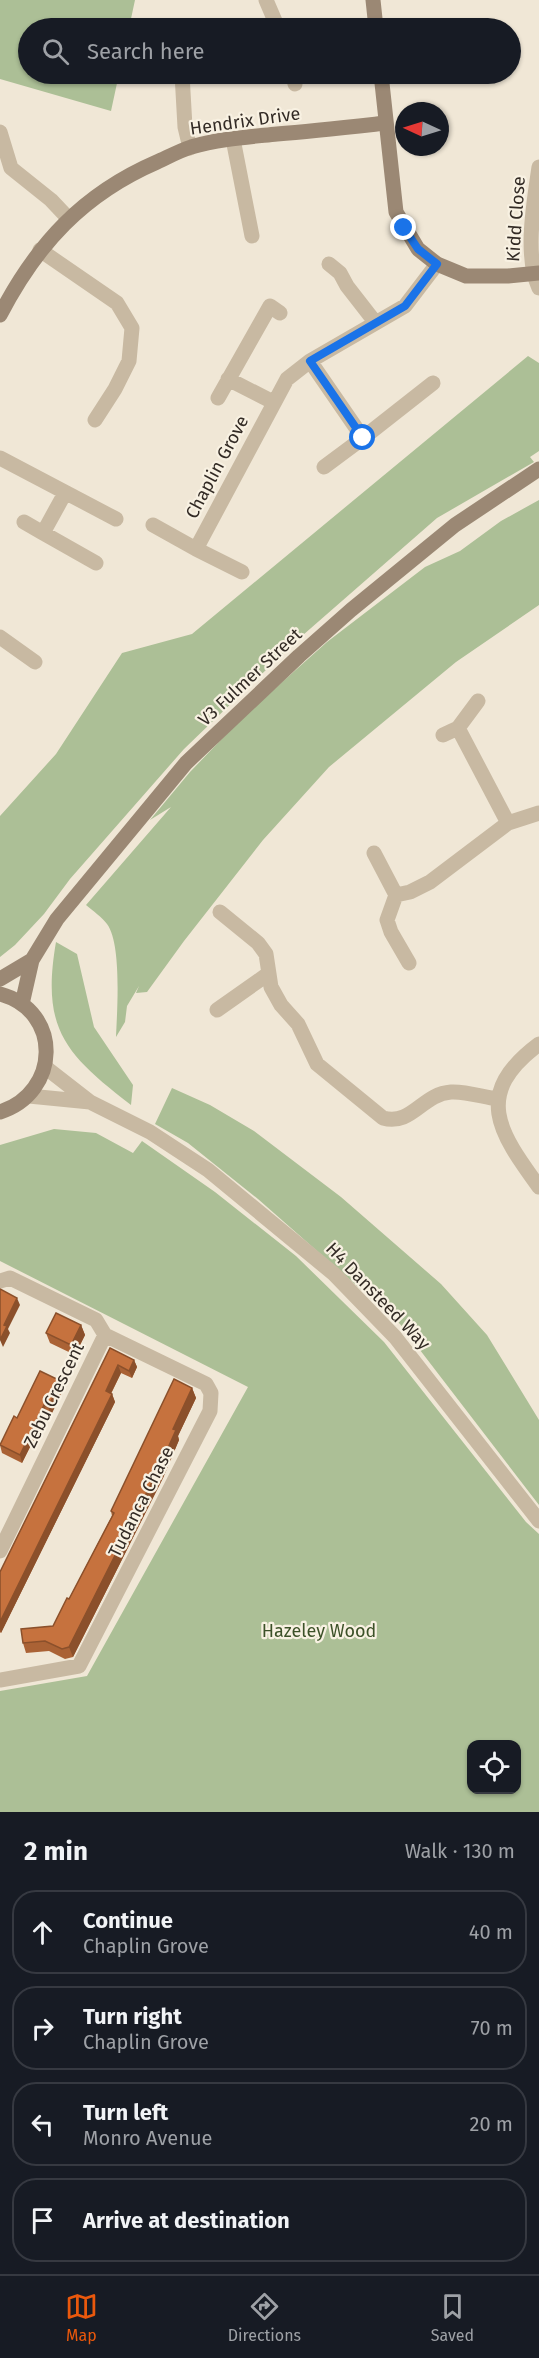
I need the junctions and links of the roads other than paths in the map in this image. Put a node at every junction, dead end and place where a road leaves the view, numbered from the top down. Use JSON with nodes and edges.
{"nodes":[{"id":1,"x":266,"y":0,"type":"edge"},
{"id":2,"x":373,"y":0,"type":"edge"},
{"id":3,"x":274,"y":18,"type":"edge"},
{"id":4,"x":375,"y":18,"type":"edge"},
{"id":5,"x":183,"y":84,"type":"edge"},
{"id":6,"x":382,"y":84,"type":"edge"},
{"id":7,"x":386,"y":123,"type":"junction"},
{"id":8,"x":0,"y":132,"type":"edge"},
{"id":9,"x":233,"y":139,"type":"junction"},
{"id":10,"x":190,"y":148,"type":"junction"},
{"id":11,"x":539,"y":167,"type":"edge"},
{"id":12,"x":68,"y":218,"type":"junction"},
{"id":13,"x":252,"y":236,"type":"dead end"},
{"id":14,"x":40,"y":250,"type":"junction"},
{"id":15,"x":328,"y":264,"type":"dead end"},
{"id":16,"x":437,"y":264,"type":"junction"},
{"id":17,"x":536,"y":273,"type":"edge"},
{"id":18,"x":539,"y":288,"type":"edge"},
{"id":19,"x":280,"y":313,"type":"dead end"},
{"id":20,"x":0,"y":315,"type":"edge"},
{"id":21,"x":375,"y":322,"type":"junction"},
{"id":22,"x":310,"y":361,"type":"junction"},
{"id":23,"x":228,"y":379,"type":"junction"},
{"id":24,"x":433,"y":383,"type":"dead end"},
{"id":25,"x":218,"y":398,"type":"dead end"},
{"id":26,"x":273,"y":402,"type":"junction"},
{"id":27,"x":95,"y":420,"type":"dead end"},
{"id":28,"x":363,"y":438,"type":"junction"},
{"id":29,"x":0,"y":458,"type":"edge"},
{"id":30,"x":324,"y":467,"type":"dead end"},
{"id":31,"x":539,"y":469,"type":"edge"},
{"id":32,"x":65,"y":493,"type":"junction"},
{"id":33,"x":116,"y":519,"type":"dead end"},
{"id":34,"x":24,"y":522,"type":"dead end"},
{"id":35,"x":153,"y":525,"type":"dead end"},
{"id":36,"x":44,"y":533,"type":"junction"},
{"id":37,"x":196,"y":549,"type":"junction"},
{"id":38,"x":96,"y":563,"type":"dead end"},
{"id":39,"x":242,"y":572,"type":"dead end"},
{"id":40,"x":0,"y":638,"type":"edge"},
{"id":41,"x":35,"y":662,"type":"dead end"},
{"id":42,"x":478,"y":701,"type":"dead end"},
{"id":43,"x":458,"y":728,"type":"junction"},
{"id":44,"x":443,"y":735,"type":"dead end"},
{"id":45,"x":539,"y":813,"type":"edge"},
{"id":46,"x":508,"y":823,"type":"junction"},
{"id":47,"x":374,"y":853,"type":"dead end"},
{"id":48,"x":396,"y":895,"type":"junction"},
{"id":49,"x":220,"y":912,"type":"dead end"},
{"id":50,"x":32,"y":960,"type":"junction"},
{"id":51,"x":409,"y":963,"type":"dead end"},
{"id":52,"x":268,"y":974,"type":"junction"},
{"id":53,"x":0,"y":980,"type":"edge"},
{"id":54,"x":0,"y":994,"type":"edge"},
{"id":55,"x":21,"y":1004,"type":"junction"},
{"id":56,"x":217,"y":1010,"type":"dead end"},
{"id":57,"x":539,"y":1044,"type":"edge"},
{"id":58,"x":45,"y":1067,"type":"junction"},
{"id":59,"x":29,"y":1096,"type":"junction"},
{"id":60,"x":497,"y":1099,"type":"junction"},
{"id":61,"x":90,"y":1102,"type":"junction"},
{"id":62,"x":0,"y":1112,"type":"edge"},
{"id":63,"x":539,"y":1187,"type":"edge"},
{"id":64,"x":0,"y":1281,"type":"edge"},
{"id":65,"x":105,"y":1335,"type":"junction"},
{"id":66,"x":539,"y":1521,"type":"edge"},
{"id":67,"x":0,"y":1551,"type":"edge"},
{"id":68,"x":0,"y":1680,"type":"edge"}],
"edges":[{"from":1,"to":3,"type":"street"},
{"from":2,"to":4,"type":"street"},
{"from":5,"to":10,"type":"street"},
{"from":6,"to":7,"type":"street"},
{"from":7,"to":9,"type":"street","name":"Hendrix Drive"},
{"from":7,"to":16,"type":"street"},
{"from":8,"to":12,"type":"street"},
{"from":9,"to":10,"type":"street","name":"Hendrix Drive"},
{"from":9,"to":13,"type":"street"},
{"from":10,"to":12,"type":"street","name":"Hendrix Drive"},
{"from":11,"to":17,"type":"street","name":"Kidd Close"},
{"from":12,"to":14,"type":"street","name":"Hendrix Drive"},
{"from":14,"to":20,"type":"street","name":"Hendrix Drive"},
{"from":14,"to":27,"type":"street"},
{"from":15,"to":21,"type":"street"},
{"from":16,"to":17,"type":"street"},
{"from":16,"to":21,"type":"street","name":"Chaplin Grove"},
{"from":17,"to":18,"type":"street"},
{"from":19,"to":23,"type":"street","name":"Chaplin Grove"},
{"from":21,"to":22,"type":"street","name":"Chaplin Grove"},
{"from":22,"to":26,"type":"street","name":"Chaplin Grove"},
{"from":22,"to":28,"type":"street"},
{"from":23,"to":25,"type":"street","name":"Chaplin Grove"},
{"from":23,"to":26,"type":"street","name":"Chaplin Grove"},
{"from":24,"to":28,"type":"street"},
{"from":26,"to":37,"type":"street","name":"Chaplin Grove"},
{"from":28,"to":30,"type":"street"},
{"from":29,"to":32,"type":"street"},
{"from":31,"to":50,"type":"street","name":"V3 Fulmer Street"},
{"from":32,"to":33,"type":"street"},
{"from":32,"to":36,"type":"street"},
{"from":34,"to":36,"type":"street"},
{"from":35,"to":37,"type":"street","name":"Chaplin Grove"},
{"from":36,"to":38,"type":"street"},
{"from":37,"to":39,"type":"street","name":"Chaplin Grove"},
{"from":40,"to":41,"type":"street"},
{"from":42,"to":43,"type":"street"},
{"from":43,"to":44,"type":"street"},
{"from":43,"to":46,"type":"street"},
{"from":45,"to":46,"type":"street"},
{"from":46,"to":48,"type":"street"},
{"from":47,"to":48,"type":"street"},
{"from":48,"to":51,"type":"street"},
{"from":49,"to":52,"type":"street"},
{"from":50,"to":53,"type":"street","name":"V3 Fulmer Street"},
{"from":50,"to":55,"type":"street","name":"V3 Fulmer Street"},
{"from":52,"to":56,"type":"street"},
{"from":52,"to":60,"type":"street"},
{"from":54,"to":55,"type":"street"},
{"from":55,"to":58,"type":"street"},
{"from":57,"to":60,"type":"street"},
{"from":58,"to":59,"type":"street"},
{"from":58,"to":61,"type":"street","name":"H4 Dansteed Way"},
{"from":59,"to":61,"type":"street","name":"H4 Dansteed Way"},
{"from":59,"to":62,"type":"street"},
{"from":60,"to":63,"type":"street"},
{"from":61,"to":66,"type":"street","name":"H4 Dansteed Way"},
{"from":64,"to":65,"type":"street","name":"Zebu Crescent"},
{"from":65,"to":67,"type":"street","name":"Zebu Crescent"},
{"from":65,"to":68,"type":"street","name":"Tudanca Chase"}]}
